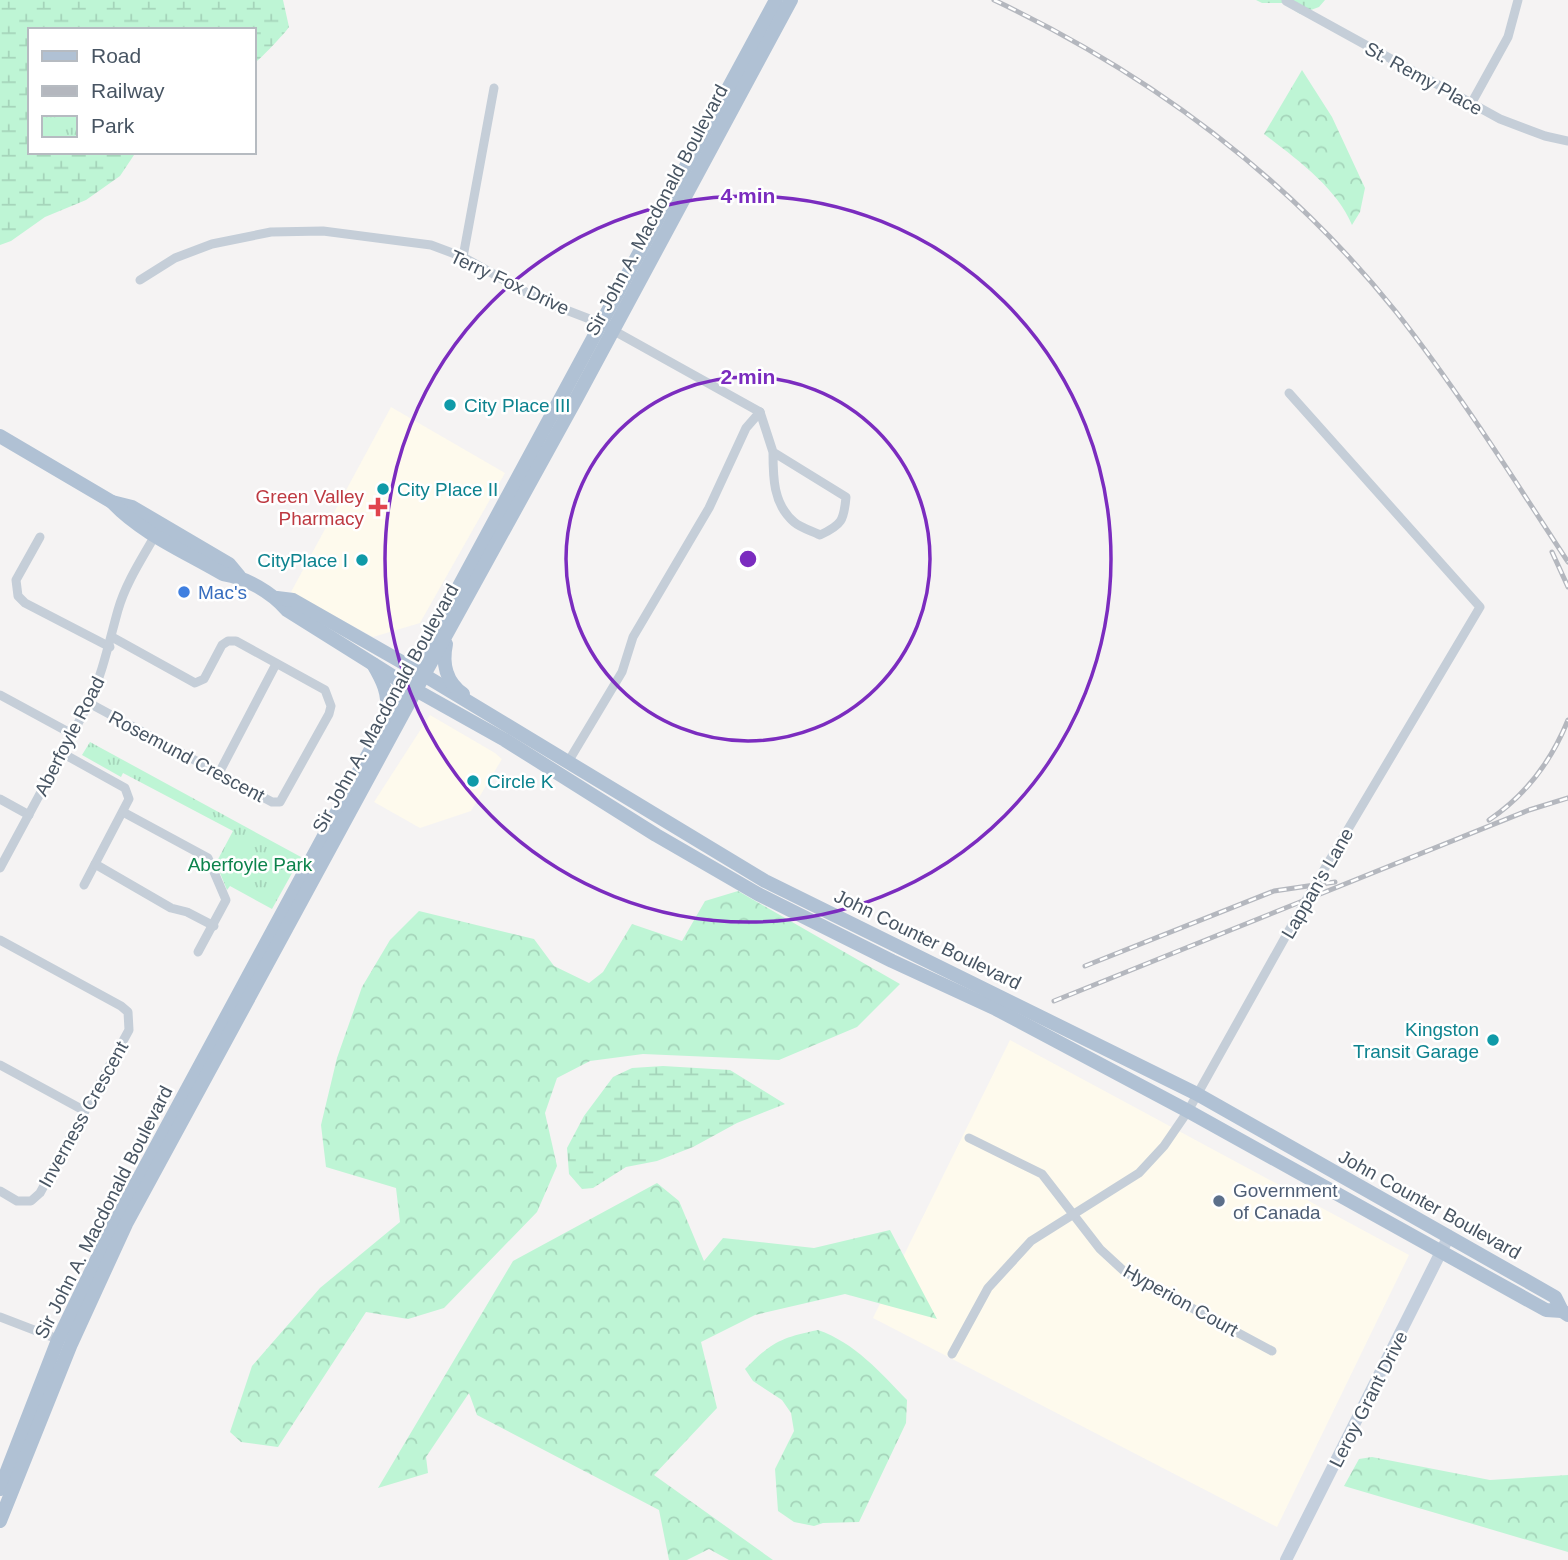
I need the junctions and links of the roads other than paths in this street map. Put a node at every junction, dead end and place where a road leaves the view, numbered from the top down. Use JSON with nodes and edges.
{"nodes":[{"id":1,"x":776,"y":0,"type":"edge"},
{"id":2,"x":791,"y":0,"type":"edge"},
{"id":3,"x":1518,"y":0,"type":"edge"},
{"id":4,"x":1286,"y":1,"type":"edge"},
{"id":5,"x":495,"y":88,"type":"dead end"},
{"id":6,"x":1471,"y":104,"type":"junction"},
{"id":7,"x":1568,"y":141,"type":"edge"},
{"id":8,"x":463,"y":257,"type":"junction"},
{"id":9,"x":140,"y":280,"type":"dead end"},
{"id":10,"x":607,"y":326,"type":"junction"},
{"id":11,"x":1289,"y":393,"type":"dead end"},
{"id":12,"x":760,"y":412,"type":"junction"},
{"id":13,"x":0,"y":436,"type":"edge"},
{"id":14,"x":773,"y":452,"type":"junction"},
{"id":15,"x":159,"y":530,"type":"junction"},
{"id":16,"x":40,"y":537,"type":"dead end"},
{"id":17,"x":277,"y":598,"type":"junction"},
{"id":18,"x":447,"y":635,"type":"junction"},
{"id":19,"x":111,"y":642,"type":"junction"},
{"id":20,"x":372,"y":662,"type":"junction"},
{"id":21,"x":276,"y":664,"type":"junction"},
{"id":22,"x":419,"y":672,"type":"junction"},
{"id":23,"x":410,"y":687,"type":"junction"},
{"id":24,"x":0,"y":695,"type":"edge"},
{"id":25,"x":89,"y":703,"type":"junction"},
{"id":26,"x":488,"y":715,"type":"junction"},
{"id":27,"x":386,"y":718,"type":"junction"},
{"id":28,"x":72,"y":734,"type":"junction"},
{"id":29,"x":62,"y":753,"type":"junction"},
{"id":30,"x":568,"y":762,"type":"junction"},
{"id":31,"x":219,"y":773,"type":"junction"},
{"id":32,"x":0,"y":799,"type":"edge"},
{"id":33,"x":123,"y":812,"type":"junction"},
{"id":34,"x":29,"y":815,"type":"junction"},
{"id":35,"x":95,"y":864,"type":"junction"},
{"id":36,"x":0,"y":868,"type":"edge"},
{"id":37,"x":84,"y":885,"type":"dead end"},
{"id":38,"x":214,"y":926,"type":"junction"},
{"id":39,"x":0,"y":940,"type":"edge"},
{"id":40,"x":198,"y":952,"type":"dead end"},
{"id":41,"x":0,"y":1065,"type":"edge"},
{"id":42,"x":1197,"y":1094,"type":"junction"},
{"id":43,"x":85,"y":1111,"type":"junction"},
{"id":44,"x":1188,"y":1111,"type":"junction"},
{"id":45,"x":969,"y":1138,"type":"dead end"},
{"id":46,"x":0,"y":1191,"type":"edge"},
{"id":47,"x":1073,"y":1214,"type":"junction"},
{"id":48,"x":1449,"y":1236,"type":"junction"},
{"id":49,"x":1440,"y":1253,"type":"junction"},
{"id":50,"x":1565,"y":1313,"type":"edge"},
{"id":51,"x":0,"y":1317,"type":"edge"},
{"id":52,"x":64,"y":1342,"type":"junction"},
{"id":53,"x":1272,"y":1351,"type":"dead end"},
{"id":54,"x":952,"y":1354,"type":"dead end"},
{"id":55,"x":0,"y":1489,"type":"edge"},
{"id":56,"x":0,"y":1521,"type":"edge"},
{"id":57,"x":1286,"y":1560,"type":"edge"}],
"edges":[{"from":1,"to":10,"type":"main road","name":"Sir John A. Macdonald Boulevard"},
{"from":2,"to":10,"type":"main road","name":"Sir John A. Macdonald Boulevard"},
{"from":3,"to":6,"type":"street"},
{"from":4,"to":6,"type":"street","name":"St. Remy Place"},
{"from":5,"to":8,"type":"street"},
{"from":6,"to":7,"type":"street","name":"St. Remy Place"},
{"from":8,"to":9,"type":"street","name":"Terry Fox Drive"},
{"from":8,"to":10,"type":"street","name":"Terry Fox Drive"},
{"from":10,"to":12,"type":"street","name":"Terry Fox Drive"},
{"from":10,"to":18,"type":"main road","name":"Sir John A. Macdonald Boulevard"},
{"from":10,"to":22,"type":"main road","name":"Sir John A. Macdonald Boulevard"},
{"from":11,"to":42,"type":"street","name":"Lappan's Lane"},
{"from":12,"to":14,"type":"street"},
{"from":12,"to":30,"type":"street"},
{"from":13,"to":15,"type":"main road","name":"John Counter Boulevard"},
{"from":14,"to":14,"type":"street"},
{"from":15,"to":17,"type":"main road","name":"John Counter Boulevard"},
{"from":15,"to":19,"type":"street","name":"Aberfoyle Road"},
{"from":16,"to":19,"type":"street"},
{"from":17,"to":20,"type":"main road","name":"John Counter Boulevard"},
{"from":17,"to":22,"type":"main road","name":"John Counter Boulevard"},
{"from":18,"to":22,"type":"main road","name":"Sir John A. Macdonald Boulevard"},
{"from":18,"to":26,"type":"main road"},
{"from":19,"to":21,"type":"street","name":"Rosemund Crescent"},
{"from":19,"to":25,"type":"street","name":"Aberfoyle Road"},
{"from":20,"to":23,"type":"main road","name":"John Counter Boulevard"},
{"from":20,"to":27,"type":"main road"},
{"from":21,"to":31,"type":"street"},
{"from":21,"to":31,"type":"street","name":"Rosemund Crescent"},
{"from":22,"to":23,"type":"main road","name":"Sir John A. Macdonald Boulevard"},
{"from":22,"to":26,"type":"main road","name":"John Counter Boulevard"},
{"from":23,"to":27,"type":"main road","name":"Sir John A. Macdonald Boulevard"},
{"from":23,"to":44,"type":"main road","name":"John Counter Boulevard"},
{"from":23,"to":52,"type":"main road","name":"Sir John A. Macdonald Boulevard"},
{"from":24,"to":28,"type":"street"},
{"from":25,"to":28,"type":"street","name":"Aberfoyle Road"},
{"from":25,"to":31,"type":"street","name":"Rosemund Crescent"},
{"from":26,"to":30,"type":"main road","name":"John Counter Boulevard"},
{"from":27,"to":52,"type":"main road","name":"Sir John A. Macdonald Boulevard"},
{"from":28,"to":29,"type":"street","name":"Aberfoyle Road"},
{"from":29,"to":33,"type":"street"},
{"from":29,"to":34,"type":"street","name":"Aberfoyle Road"},
{"from":30,"to":42,"type":"main road","name":"John Counter Boulevard"},
{"from":32,"to":34,"type":"street"},
{"from":33,"to":35,"type":"street"},
{"from":33,"to":38,"type":"street"},
{"from":34,"to":36,"type":"street","name":"Aberfoyle Road"},
{"from":35,"to":37,"type":"street"},
{"from":35,"to":38,"type":"street"},
{"from":38,"to":40,"type":"street"},
{"from":39,"to":43,"type":"street","name":"Inverness Crescent"},
{"from":41,"to":43,"type":"street"},
{"from":42,"to":44,"type":"street","name":"Lappan's Lane"},
{"from":42,"to":48,"type":"main road","name":"John Counter Boulevard"},
{"from":43,"to":46,"type":"street","name":"Inverness Crescent"},
{"from":44,"to":47,"type":"street","name":"Lappan's Lane"},
{"from":44,"to":49,"type":"main road","name":"John Counter Boulevard"},
{"from":45,"to":47,"type":"street","name":"Hyperion Court"},
{"from":47,"to":53,"type":"street","name":"Hyperion Court"},
{"from":47,"to":54,"type":"street","name":"Lappan's Lane"},
{"from":48,"to":49,"type":"street","name":"Leroy Grant Drive"},
{"from":48,"to":50,"type":"main road","name":"John Counter Boulevard"},
{"from":49,"to":50,"type":"main road","name":"John Counter Boulevard"},
{"from":49,"to":57,"type":"street","name":"Leroy Grant Drive"},
{"from":51,"to":52,"type":"street"},
{"from":52,"to":55,"type":"main road","name":"Sir John A. Macdonald Boulevard"},
{"from":52,"to":56,"type":"main road","name":"Sir John A. Macdonald Boulevard"}]}
